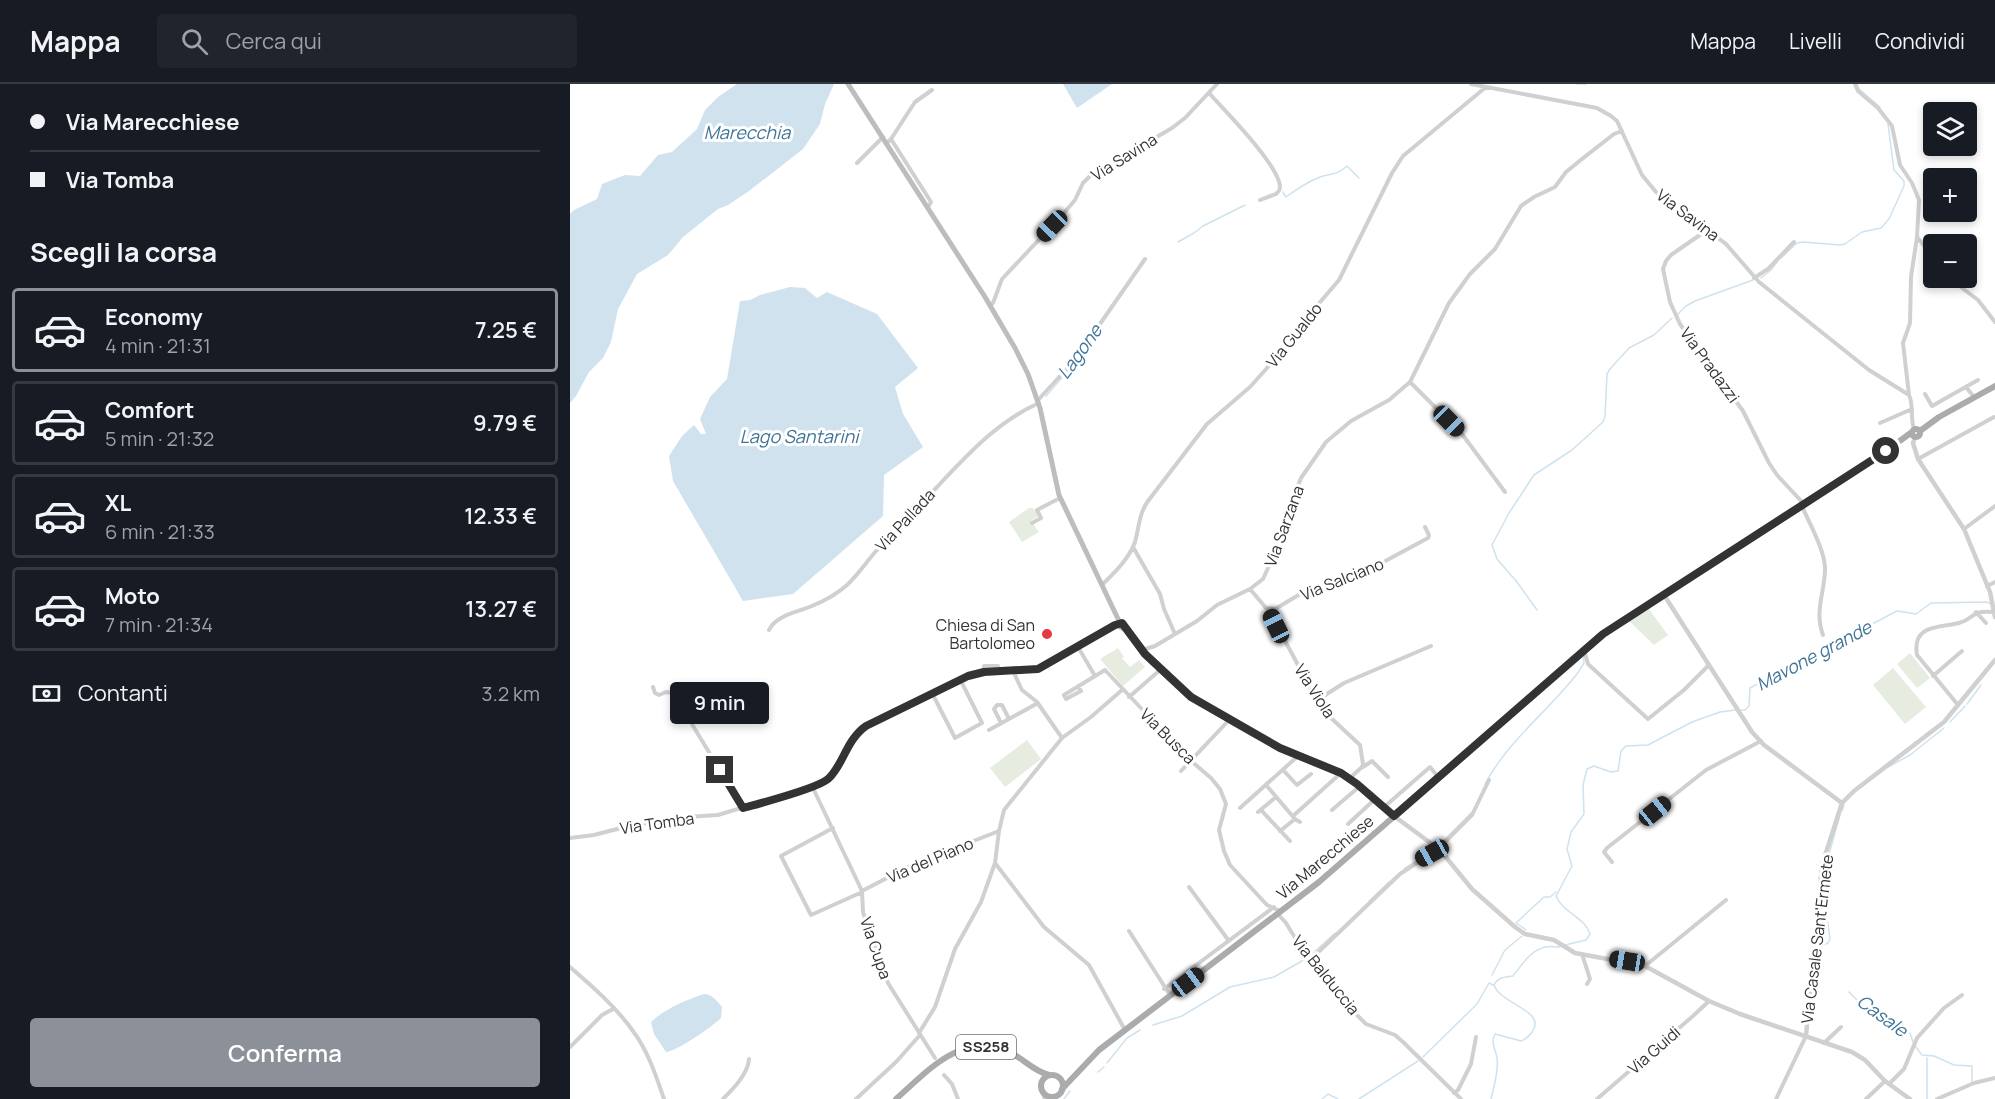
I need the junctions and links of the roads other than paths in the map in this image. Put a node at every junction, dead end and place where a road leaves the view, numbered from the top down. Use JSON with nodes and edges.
{"nodes":[{"id":1,"x":848,"y":84,"type":"edge"},
{"id":2,"x":1218,"y":84,"type":"edge"},
{"id":3,"x":1471,"y":84,"type":"edge"},
{"id":4,"x":1855,"y":84,"type":"edge"},
{"id":5,"x":1486,"y":87,"type":"junction"},
{"id":6,"x":932,"y":90,"type":"dead end"},
{"id":7,"x":1209,"y":93,"type":"junction"},
{"id":8,"x":1622,"y":131,"type":"junction"},
{"id":9,"x":883,"y":137,"type":"junction"},
{"id":10,"x":889,"y":141,"type":"junction"},
{"id":11,"x":857,"y":163,"type":"dead end"},
{"id":12,"x":1260,"y":200,"type":"dead end"},
{"id":13,"x":1707,"y":230,"type":"junction"},
{"id":14,"x":1917,"y":237,"type":"junction"},
{"id":15,"x":1794,"y":242,"type":"dead end"},
{"id":16,"x":1923,"y":244,"type":"edge"},
{"id":17,"x":1144,"y":259,"type":"dead end"},
{"id":18,"x":1754,"y":278,"type":"junction"},
{"id":19,"x":1962,"y":288,"type":"edge"},
{"id":20,"x":997,"y":293,"type":"junction"},
{"id":21,"x":989,"y":303,"type":"junction"},
{"id":22,"x":998,"y":318,"type":"junction"},
{"id":23,"x":1995,"y":322,"type":"edge"},
{"id":24,"x":1978,"y":380,"type":"dead end"},
{"id":25,"x":1410,"y":382,"type":"junction"},
{"id":26,"x":1995,"y":386,"type":"edge"},
{"id":27,"x":1966,"y":387,"type":"junction"},
{"id":28,"x":1925,"y":394,"type":"dead end"},
{"id":29,"x":1909,"y":395,"type":"junction"},
{"id":30,"x":1974,"y":397,"type":"junction"},
{"id":31,"x":1038,"y":401,"type":"junction"},
{"id":32,"x":1912,"y":409,"type":"junction"},
{"id":33,"x":1994,"y":417,"type":"edge"},
{"id":34,"x":1880,"y":423,"type":"dead end"},
{"id":35,"x":1915,"y":432,"type":"junction"},
{"id":36,"x":1918,"y":459,"type":"junction"},
{"id":37,"x":1505,"y":492,"type":"dead end"},
{"id":38,"x":1060,"y":498,"type":"junction"},
{"id":39,"x":1803,"y":505,"type":"junction"},
{"id":40,"x":1995,"y":506,"type":"edge"},
{"id":41,"x":1032,"y":523,"type":"dead end"},
{"id":42,"x":1425,"y":527,"type":"dead end"},
{"id":43,"x":1964,"y":529,"type":"junction"},
{"id":44,"x":1133,"y":546,"type":"junction"},
{"id":45,"x":1995,"y":582,"type":"edge"},
{"id":46,"x":1102,"y":585,"type":"junction"},
{"id":47,"x":1987,"y":586,"type":"junction"},
{"id":48,"x":1250,"y":589,"type":"junction"},
{"id":49,"x":1665,"y":595,"type":"junction"},
{"id":50,"x":1993,"y":598,"type":"edge"},
{"id":51,"x":1268,"y":609,"type":"junction"},
{"id":52,"x":1976,"y":612,"type":"junction"},
{"id":53,"x":1993,"y":612,"type":"edge"},
{"id":54,"x":1986,"y":624,"type":"dead end"},
{"id":55,"x":1121,"y":625,"type":"junction"},
{"id":56,"x":769,"y":630,"type":"dead end"},
{"id":57,"x":1175,"y":634,"type":"junction"},
{"id":58,"x":1823,"y":635,"type":"dead end"},
{"id":59,"x":1431,"y":646,"type":"dead end"},
{"id":60,"x":1078,"y":647,"type":"junction"},
{"id":61,"x":1584,"y":650,"type":"junction"},
{"id":62,"x":1142,"y":651,"type":"junction"},
{"id":63,"x":1962,"y":651,"type":"dead end"},
{"id":64,"x":1995,"y":660,"type":"edge"},
{"id":65,"x":1709,"y":666,"type":"junction"},
{"id":66,"x":1160,"y":670,"type":"junction"},
{"id":67,"x":1013,"y":671,"type":"junction"},
{"id":68,"x":984,"y":672,"type":"junction"},
{"id":69,"x":998,"y":672,"type":"junction"},
{"id":70,"x":1095,"y":676,"type":"junction"},
{"id":71,"x":1934,"y":676,"type":"junction"},
{"id":72,"x":960,"y":679,"type":"junction"},
{"id":73,"x":1078,"y":686,"type":"dead end"},
{"id":74,"x":653,"y":687,"type":"dead end"},
{"id":75,"x":1122,"y":690,"type":"junction"},
{"id":76,"x":932,"y":693,"type":"junction"},
{"id":77,"x":1129,"y":697,"type":"junction"},
{"id":78,"x":1319,"y":699,"type":"junction"},
{"id":79,"x":1038,"y":703,"type":"junction"},
{"id":80,"x":1959,"y":706,"type":"junction"},
{"id":81,"x":1009,"y":719,"type":"junction"},
{"id":82,"x":1229,"y":720,"type":"junction"},
{"id":83,"x":1001,"y":723,"type":"junction"},
{"id":84,"x":990,"y":730,"type":"dead end"},
{"id":85,"x":1062,"y":738,"type":"junction"},
{"id":86,"x":1761,"y":741,"type":"junction"},
{"id":87,"x":1298,"y":756,"type":"junction"},
{"id":88,"x":1190,"y":760,"type":"junction"},
{"id":89,"x":1362,"y":767,"type":"junction"},
{"id":90,"x":1283,"y":770,"type":"junction"},
{"id":91,"x":1181,"y":771,"type":"dead end"},
{"id":92,"x":1341,"y":773,"type":"junction"},
{"id":93,"x":1311,"y":774,"type":"dead end"},
{"id":94,"x":1389,"y":777,"type":"dead end"},
{"id":95,"x":1438,"y":777,"type":"junction"},
{"id":96,"x":1350,"y":778,"type":"junction"},
{"id":97,"x":1490,"y":780,"type":"dead end"},
{"id":98,"x":1266,"y":785,"type":"junction"},
{"id":99,"x":812,"y":786,"type":"junction"},
{"id":100,"x":1359,"y":786,"type":"junction"},
{"id":101,"x":1276,"y":797,"type":"junction"},
{"id":102,"x":1374,"y":800,"type":"junction"},
{"id":103,"x":1842,"y":803,"type":"junction"},
{"id":104,"x":743,"y":808,"type":"junction"},
{"id":105,"x":1240,"y":808,"type":"dead end"},
{"id":106,"x":1384,"y":809,"type":"junction"},
{"id":107,"x":1332,"y":810,"type":"dead end"},
{"id":108,"x":1394,"y":816,"type":"junction"},
{"id":109,"x":1294,"y":818,"type":"junction"},
{"id":110,"x":1300,"y":822,"type":"dead end"},
{"id":111,"x":1348,"y":824,"type":"dead end"},
{"id":112,"x":1385,"y":824,"type":"junction"},
{"id":113,"x":832,"y":828,"type":"junction"},
{"id":114,"x":999,"y":831,"type":"junction"},
{"id":115,"x":1280,"y":831,"type":"junction"},
{"id":116,"x":570,"y":838,"type":"edge"},
{"id":117,"x":1290,"y":841,"type":"dead end"},
{"id":118,"x":1438,"y":849,"type":"junction"},
{"id":119,"x":1612,"y":862,"type":"dead end"},
{"id":120,"x":995,"y":864,"type":"junction"},
{"id":121,"x":1189,"y":887,"type":"dead end"},
{"id":122,"x":861,"y":892,"type":"junction"},
{"id":123,"x":1726,"y":900,"type":"dead end"},
{"id":124,"x":1274,"y":907,"type":"junction"},
{"id":125,"x":1280,"y":913,"type":"junction"},
{"id":126,"x":1129,"y":931,"type":"dead end"},
{"id":127,"x":1229,"y":941,"type":"junction"},
{"id":128,"x":1582,"y":954,"type":"junction"},
{"id":129,"x":1311,"y":958,"type":"junction"},
{"id":130,"x":1645,"y":966,"type":"junction"},
{"id":131,"x":570,"y":967,"type":"edge"},
{"id":132,"x":1587,"y":984,"type":"dead end"},
{"id":133,"x":1164,"y":989,"type":"junction"},
{"id":134,"x":1962,"y":995,"type":"dead end"},
{"id":135,"x":1170,"y":996,"type":"junction"},
{"id":136,"x":1709,"y":1001,"type":"junction"},
{"id":137,"x":613,"y":1009,"type":"junction"},
{"id":138,"x":1841,"y":1027,"type":"dead end"},
{"id":139,"x":1125,"y":1030,"type":"junction"},
{"id":140,"x":920,"y":1034,"type":"junction"},
{"id":141,"x":1806,"y":1036,"type":"junction"},
{"id":142,"x":1476,"y":1037,"type":"dead end"},
{"id":143,"x":1824,"y":1043,"type":"junction"},
{"id":144,"x":570,"y":1047,"type":"edge"},
{"id":145,"x":935,"y":1058,"type":"dead end"},
{"id":146,"x":749,"y":1059,"type":"dead end"},
{"id":147,"x":1033,"y":1069,"type":"junction"},
{"id":148,"x":944,"y":1075,"type":"dead end"},
{"id":149,"x":1049,"y":1075,"type":"junction"},
{"id":150,"x":1076,"y":1076,"type":"junction"},
{"id":151,"x":1059,"y":1078,"type":"junction"},
{"id":152,"x":1995,"y":1078,"type":"edge"},
{"id":153,"x":1041,"y":1083,"type":"junction"},
{"id":154,"x":1887,"y":1083,"type":"junction"},
{"id":155,"x":1062,"y":1089,"type":"junction"},
{"id":156,"x":1454,"y":1093,"type":"junction"},
{"id":157,"x":1044,"y":1096,"type":"edge"},
{"id":158,"x":1054,"y":1097,"type":"edge"},
{"id":159,"x":664,"y":1099,"type":"edge"},
{"id":160,"x":723,"y":1099,"type":"edge"},
{"id":161,"x":856,"y":1099,"type":"edge"},
{"id":162,"x":896,"y":1099,"type":"edge"},
{"id":163,"x":958,"y":1099,"type":"edge"},
{"id":164,"x":1461,"y":1099,"type":"edge"},
{"id":165,"x":1596,"y":1099,"type":"edge"},
{"id":166,"x":1776,"y":1099,"type":"edge"},
{"id":167,"x":1866,"y":1099,"type":"edge"},
{"id":168,"x":1910,"y":1099,"type":"edge"},
{"id":169,"x":1937,"y":1099,"type":"edge"}],
"edges":[{"from":1,"to":9,"type":"main road"},
{"from":2,"to":7,"type":"street","name":"Via Savina"},
{"from":3,"to":5,"type":"street","name":"Via Savina"},
{"from":4,"to":14,"type":"street"},
{"from":5,"to":8,"type":"street","name":"Via Savina"},
{"from":5,"to":44,"type":"street","name":"Via Gualdo"},
{"from":6,"to":10,"type":"street"},
{"from":7,"to":12,"type":"street"},
{"from":7,"to":20,"type":"street","name":"Via Savina"},
{"from":8,"to":13,"type":"street","name":"Via Savina"},
{"from":8,"to":25,"type":"street","name":"Via Sarzana"},
{"from":9,"to":10,"type":"main road"},
{"from":9,"to":11,"type":"street"},
{"from":10,"to":21,"type":"main road"},
{"from":13,"to":18,"type":"street","name":"Via Savina"},
{"from":13,"to":39,"type":"street","name":"Via Pradazzi"},
{"from":14,"to":16,"type":"street"},
{"from":14,"to":29,"type":"street"},
{"from":15,"to":18,"type":"street"},
{"from":17,"to":31,"type":"street","name":"Via Pallada"},
{"from":18,"to":29,"type":"street","name":"Via Savina"},
{"from":19,"to":23,"type":"street"},
{"from":20,"to":21,"type":"street","name":"Via Savina"},
{"from":20,"to":22,"type":"street"},
{"from":21,"to":22,"type":"main road"},
{"from":22,"to":31,"type":"main road"},
{"from":24,"to":27,"type":"street"},
{"from":25,"to":37,"type":"street"},
{"from":25,"to":48,"type":"street","name":"Via Sarzana"},
{"from":26,"to":30,"type":"main road","name":"Via Marecchiese","number":"SS258"},
{"from":27,"to":28,"type":"street"},
{"from":27,"to":30,"type":"street"},
{"from":29,"to":32,"type":"street"},
{"from":30,"to":35,"type":"main road","name":"Via Marecchiese","number":"SS258"},
{"from":31,"to":38,"type":"main road"},
{"from":31,"to":56,"type":"street","name":"Via Pallada"},
{"from":32,"to":34,"type":"street"},
{"from":32,"to":35,"type":"street"},
{"from":33,"to":36,"type":"street"},
{"from":35,"to":36,"type":"street"},
{"from":35,"to":39,"type":"main road","name":"Via Marecchiese","number":"SS258"},
{"from":36,"to":43,"type":"street"},
{"from":38,"to":41,"type":"street"},
{"from":38,"to":46,"type":"main road"},
{"from":39,"to":49,"type":"main road","name":"Via Marecchiese","number":"SS258"},
{"from":39,"to":58,"type":"street"},
{"from":40,"to":43,"type":"street"},
{"from":42,"to":51,"type":"street","name":"Via Salciano"},
{"from":43,"to":47,"type":"street"},
{"from":44,"to":46,"type":"street","name":"Via Gualdo"},
{"from":44,"to":57,"type":"street"},
{"from":45,"to":47,"type":"street"},
{"from":46,"to":55,"type":"main road"},
{"from":47,"to":50,"type":"street"},
{"from":48,"to":51,"type":"street"},
{"from":48,"to":57,"type":"street","name":"Via Sarzana"},
{"from":49,"to":61,"type":"main road","name":"Via Marecchiese","number":"SS258"},
{"from":49,"to":65,"type":"street"},
{"from":50,"to":53,"type":"street"},
{"from":51,"to":78,"type":"street","name":"Via Viola"},
{"from":52,"to":53,"type":"street"},
{"from":52,"to":54,"type":"street"},
{"from":52,"to":71,"type":"street"},
{"from":55,"to":60,"type":"street","name":"Via Tomba"},
{"from":55,"to":62,"type":"main road"},
{"from":57,"to":62,"type":"street","name":"Via Sarzana"},
{"from":59,"to":78,"type":"street"},
{"from":60,"to":67,"type":"street","name":"Via Tomba"},
{"from":60,"to":70,"type":"street"},
{"from":61,"to":65,"type":"street"},
{"from":61,"to":95,"type":"main road","name":"Via Marecchiese","number":"SS258"},
{"from":62,"to":66,"type":"main road"},
{"from":63,"to":71,"type":"street"},
{"from":64,"to":80,"type":"street"},
{"from":65,"to":86,"type":"street"},
{"from":66,"to":77,"type":"street"},
{"from":66,"to":82,"type":"main road"},
{"from":67,"to":69,"type":"street","name":"Via Tomba"},
{"from":67,"to":79,"type":"street"},
{"from":68,"to":69,"type":"street","name":"Via Tomba"},
{"from":68,"to":69,"type":"street","name":"Via Tomba"},
{"from":68,"to":72,"type":"street","name":"Via Tomba"},
{"from":70,"to":73,"type":"street"},
{"from":70,"to":75,"type":"street","name":"Via Busca"},
{"from":71,"to":80,"type":"street"},
{"from":72,"to":76,"type":"street","name":"Via Tomba"},
{"from":72,"to":76,"type":"street"},
{"from":74,"to":104,"type":"street"},
{"from":75,"to":77,"type":"street","name":"Via Busca"},
{"from":75,"to":85,"type":"street"},
{"from":76,"to":99,"type":"street","name":"Via Tomba"},
{"from":77,"to":88,"type":"street","name":"Via Busca"},
{"from":78,"to":89,"type":"street","name":"Via Viola"},
{"from":79,"to":81,"type":"street"},
{"from":79,"to":85,"type":"street"},
{"from":80,"to":103,"type":"street"},
{"from":81,"to":83,"type":"street"},
{"from":81,"to":83,"type":"street"},
{"from":82,"to":87,"type":"main road"},
{"from":82,"to":88,"type":"street"},
{"from":83,"to":84,"type":"street"},
{"from":85,"to":114,"type":"street"},
{"from":86,"to":103,"type":"street"},
{"from":86,"to":119,"type":"street"},
{"from":87,"to":90,"type":"street"},
{"from":87,"to":92,"type":"main road"},
{"from":88,"to":91,"type":"street"},
{"from":88,"to":124,"type":"street","name":"Via Busca"},
{"from":89,"to":94,"type":"street"},
{"from":89,"to":96,"type":"street"},
{"from":90,"to":93,"type":"street"},
{"from":90,"to":98,"type":"street"},
{"from":92,"to":96,"type":"main road"},
{"from":92,"to":109,"type":"street"},
{"from":95,"to":106,"type":"street"},
{"from":95,"to":108,"type":"main road","name":"Via Marecchiese","number":"SS258"},
{"from":96,"to":100,"type":"main road"},
{"from":97,"to":118,"type":"street"},
{"from":98,"to":101,"type":"street"},
{"from":98,"to":105,"type":"street"},
{"from":99,"to":104,"type":"street","name":"Via Tomba"},
{"from":99,"to":113,"type":"street","name":"Via Cupa"},
{"from":100,"to":102,"type":"main road"},
{"from":100,"to":107,"type":"street"},
{"from":101,"to":109,"type":"street"},
{"from":101,"to":115,"type":"street"},
{"from":102,"to":106,"type":"main road"},
{"from":102,"to":111,"type":"street"},
{"from":103,"to":141,"type":"street","name":"Via Casale Sant'Ermete"},
{"from":104,"to":116,"type":"street","name":"Via Tomba"},
{"from":106,"to":108,"type":"main road"},
{"from":106,"to":112,"type":"main road"},
{"from":108,"to":112,"type":"main road","name":"Via Marecchiese","number":"SS258"},
{"from":108,"to":118,"type":"street"},
{"from":109,"to":110,"type":"street"},
{"from":109,"to":115,"type":"street"},
{"from":112,"to":125,"type":"main road","name":"Via Marecchiese","number":"SS258"},
{"from":113,"to":122,"type":"street","name":"Via Cupa"},
{"from":113,"to":122,"type":"street","name":"Via del Piano"},
{"from":114,"to":120,"type":"street"},
{"from":114,"to":122,"type":"street","name":"Via del Piano"},
{"from":115,"to":117,"type":"street"},
{"from":118,"to":128,"type":"street"},
{"from":118,"to":129,"type":"street"},
{"from":120,"to":139,"type":"street"},
{"from":120,"to":140,"type":"street"},
{"from":121,"to":127,"type":"street"},
{"from":122,"to":140,"type":"street","name":"Via Cupa"},
{"from":123,"to":130,"type":"street"},
{"from":124,"to":125,"type":"street","name":"Via Busca"},
{"from":124,"to":127,"type":"street"},
{"from":125,"to":129,"type":"street","name":"Via Balduccia"},
{"from":125,"to":135,"type":"main road","name":"Via Marecchiese","number":"SS258"},
{"from":126,"to":133,"type":"street"},
{"from":127,"to":133,"type":"street"},
{"from":128,"to":130,"type":"street"},
{"from":128,"to":132,"type":"street"},
{"from":129,"to":156,"type":"street","name":"Via Balduccia"},
{"from":130,"to":136,"type":"street"},
{"from":131,"to":137,"type":"street"},
{"from":133,"to":135,"type":"street"},
{"from":134,"to":154,"type":"street"},
{"from":135,"to":139,"type":"main road","name":"Via Marecchiese","number":"SS258"},
{"from":136,"to":141,"type":"street"},
{"from":136,"to":165,"type":"street","name":"Via Guidi"},
{"from":137,"to":144,"type":"street"},
{"from":137,"to":159,"type":"street"},
{"from":138,"to":143,"type":"street"},
{"from":139,"to":150,"type":"main road","name":"Via Marecchiese","number":"SS258"},
{"from":140,"to":145,"type":"street","name":"Via Cupa"},
{"from":140,"to":161,"type":"street"},
{"from":141,"to":143,"type":"street"},
{"from":141,"to":166,"type":"street"},
{"from":142,"to":156,"type":"street"},
{"from":143,"to":154,"type":"street"},
{"from":146,"to":160,"type":"street"},
{"from":147,"to":149,"type":"main road","number":"SS258"},
{"from":147,"to":153,"type":"main road","number":"SS258"},
{"from":147,"to":162,"type":"main road","number":"SS258"},
{"from":148,"to":163,"type":"street"},
{"from":149,"to":151,"type":"main road","number":"SS258"},
{"from":149,"to":153,"type":"main road"},
{"from":150,"to":151,"type":"main road","number":"SS258"},
{"from":150,"to":155,"type":"main road","name":"Via Marecchiese","number":"SS258"},
{"from":151,"to":155,"type":"main road"},
{"from":152,"to":169,"type":"street"},
{"from":153,"to":157,"type":"main road","number":"SS258"},
{"from":154,"to":167,"type":"street"},
{"from":154,"to":168,"type":"street"},
{"from":155,"to":158,"type":"main road","number":"SS258"},
{"from":156,"to":164,"type":"street","name":"Via Balduccia"},
{"from":157,"to":158,"type":"main road","number":"SS258"}]}
